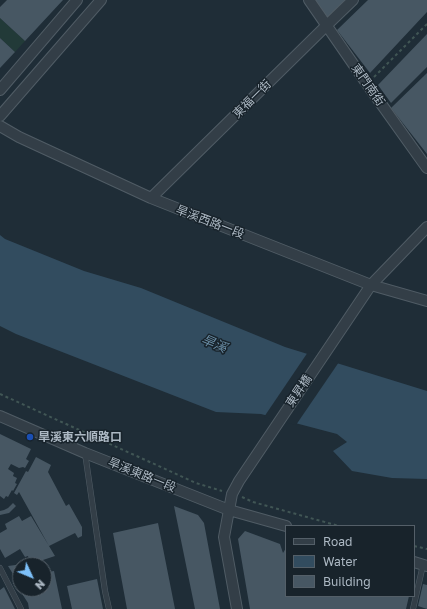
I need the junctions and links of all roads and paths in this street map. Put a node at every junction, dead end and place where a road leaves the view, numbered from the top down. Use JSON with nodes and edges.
{"nodes":[{"id":1,"x":77,"y":0,"type":"edge"},
{"id":2,"x":101,"y":0,"type":"edge"},
{"id":3,"x":310,"y":0,"type":"edge"},
{"id":4,"x":353,"y":0,"type":"edge"},
{"id":5,"x":427,"y":24,"type":"edge"},
{"id":6,"x":327,"y":25,"type":"junction"},
{"id":7,"x":367,"y":84,"type":"junction"},
{"id":8,"x":0,"y":90,"type":"edge"},
{"id":9,"x":0,"y":116,"type":"edge"},
{"id":10,"x":0,"y":126,"type":"edge"},
{"id":11,"x":427,"y":168,"type":"edge"},
{"id":12,"x":151,"y":198,"type":"junction"},
{"id":13,"x":427,"y":227,"type":"edge"},
{"id":14,"x":371,"y":285,"type":"junction"},
{"id":15,"x":427,"y":302,"type":"edge"},
{"id":16,"x":0,"y":394,"type":"edge"},
{"id":17,"x":0,"y":416,"type":"edge"},
{"id":18,"x":85,"y":452,"type":"junction"},
{"id":19,"x":232,"y":494,"type":"junction"},
{"id":20,"x":229,"y":510,"type":"junction"},
{"id":21,"x":335,"y":525,"type":"edge"},
{"id":22,"x":285,"y":526,"type":"edge"},
{"id":23,"x":415,"y":546,"type":"edge"},
{"id":24,"x":427,"y":549,"type":"edge"},
{"id":25,"x":422,"y":565,"type":"edge"},
{"id":26,"x":0,"y":569,"type":"edge"},
{"id":27,"x":21,"y":609,"type":"edge"},
{"id":28,"x":109,"y":609,"type":"edge"},
{"id":29,"x":237,"y":609,"type":"edge"},
{"id":30,"x":413,"y":609,"type":"edge"}],
"edges":[{"from":1,"to":8,"type":"street"},
{"from":2,"to":9,"type":"street"},
{"from":3,"to":6,"type":"street","name":"東門南街"},
{"from":4,"to":6,"type":"street","name":"東福一街"},
{"from":5,"to":7,"type":"path"},
{"from":6,"to":7,"type":"street","name":"東門南街"},
{"from":6,"to":12,"type":"street","name":"東福一街"},
{"from":7,"to":11,"type":"street","name":"東門南街"},
{"from":10,"to":12,"type":"street","name":"旱溪西路一段"},
{"from":12,"to":14,"type":"street","name":"旱溪西路一段"},
{"from":13,"to":14,"type":"street","name":"東昇橋"},
{"from":14,"to":15,"type":"street","name":"旱溪西路一段"},
{"from":14,"to":19,"type":"street","name":"東昇橋"},
{"from":16,"to":19,"type":"path"},
{"from":17,"to":18,"type":"street","name":"旱溪東路一段"},
{"from":18,"to":20,"type":"street","name":"旱溪東路一段"},
{"from":18,"to":28,"type":"lane"},
{"from":19,"to":20,"type":"street","name":"東昇橋"},
{"from":19,"to":21,"type":"path"},
{"from":20,"to":22,"type":"street","name":"旱溪東路一段"},
{"from":20,"to":29,"type":"street","name":"東昇橋"},
{"from":23,"to":24,"type":"path"},
{"from":25,"to":30,"type":"lane"},
{"from":26,"to":27,"type":"lane"}]}
